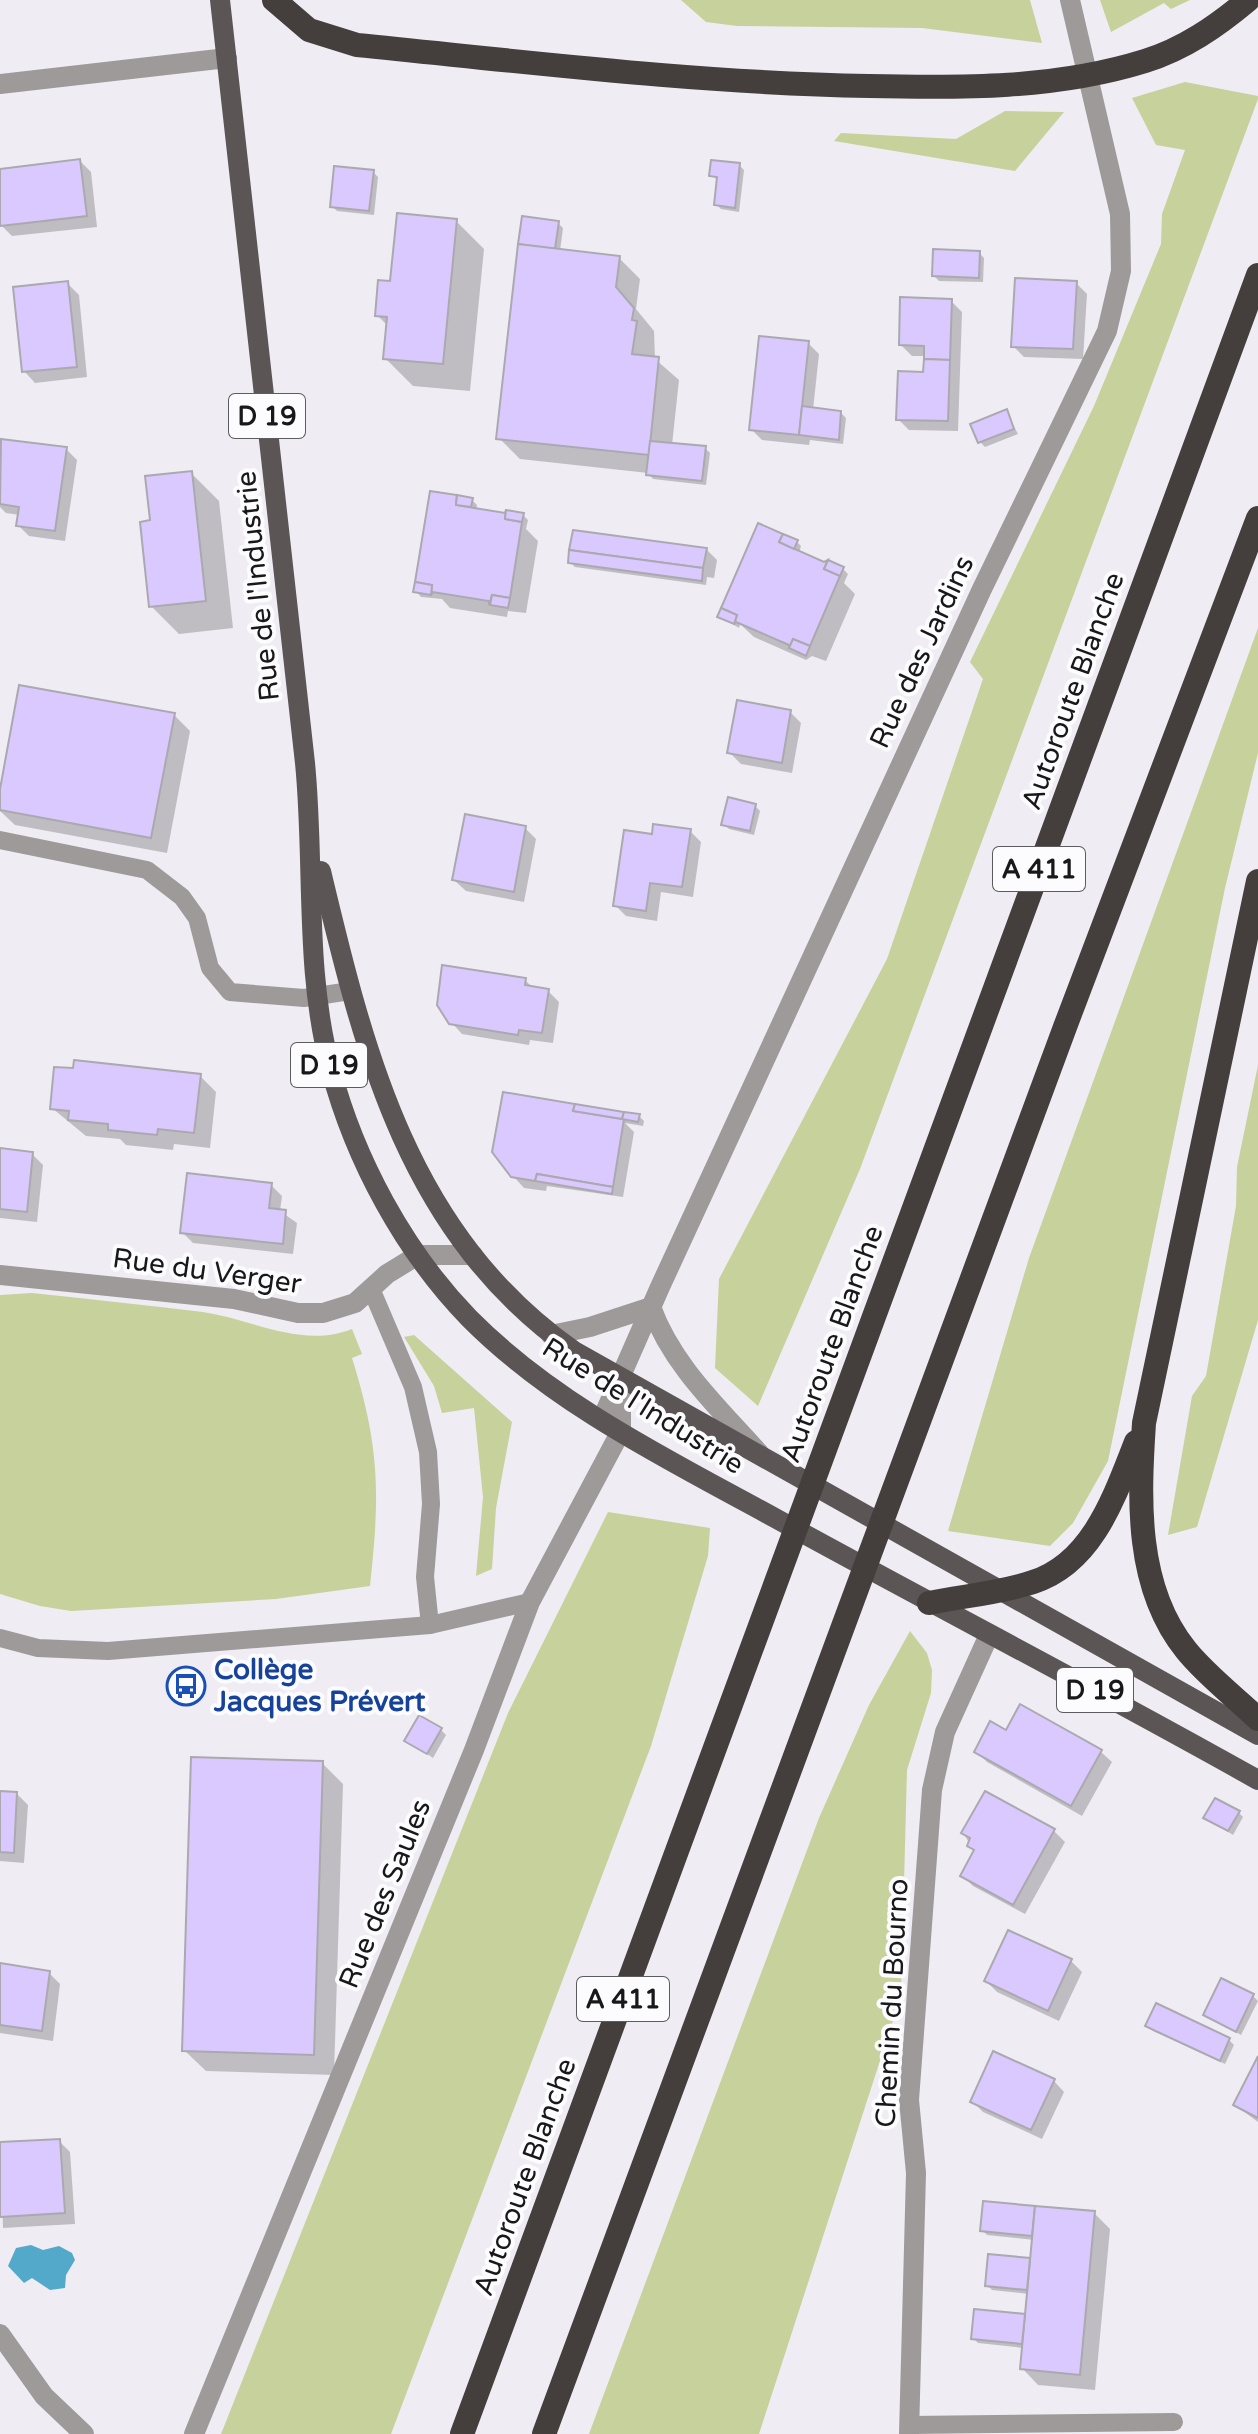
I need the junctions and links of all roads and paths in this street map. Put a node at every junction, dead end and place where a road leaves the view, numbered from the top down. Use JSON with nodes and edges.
{"nodes":[{"id":1,"x":220,"y":0,"type":"edge"},
{"id":2,"x":274,"y":0,"type":"edge"},
{"id":3,"x":1070,"y":0,"type":"edge"},
{"id":4,"x":1248,"y":0,"type":"edge"},
{"id":5,"x":227,"y":58,"type":"junction"},
{"id":6,"x":0,"y":84,"type":"edge"},
{"id":7,"x":1258,"y":275,"type":"edge"},
{"id":8,"x":1258,"y":518,"type":"edge"},
{"id":9,"x":312,"y":832,"type":"junction"},
{"id":10,"x":0,"y":840,"type":"edge"},
{"id":11,"x":1258,"y":881,"type":"edge"},
{"id":12,"x":350,"y":991,"type":"junction"},
{"id":13,"x":317,"y":996,"type":"junction"},
{"id":14,"x":418,"y":1255,"type":"junction"},
{"id":15,"x":473,"y":1255,"type":"junction"},
{"id":16,"x":2,"y":1274,"type":"edge"},
{"id":17,"x":372,"y":1291,"type":"junction"},
{"id":18,"x":651,"y":1307,"type":"junction"},
{"id":19,"x":551,"y":1335,"type":"junction"},
{"id":20,"x":620,"y":1377,"type":"junction"},
{"id":21,"x":602,"y":1419,"type":"junction"},
{"id":22,"x":1144,"y":1423,"type":"junction"},
{"id":23,"x":621,"y":1431,"type":"junction"},
{"id":24,"x":766,"y":1462,"type":"junction"},
{"id":25,"x":996,"y":1589,"type":"junction"},
{"id":26,"x":530,"y":1602,"type":"junction"},
{"id":27,"x":929,"y":1603,"type":"junction"},
{"id":28,"x":430,"y":1625,"type":"junction"},
{"id":29,"x":989,"y":1635,"type":"junction"},
{"id":30,"x":0,"y":1638,"type":"edge"},
{"id":31,"x":1258,"y":1719,"type":"edge"},
{"id":32,"x":1258,"y":1735,"type":"edge"},
{"id":33,"x":1258,"y":1780,"type":"edge"},
{"id":34,"x":0,"y":2334,"type":"edge"},
{"id":35,"x":1174,"y":2422,"type":"dead end"},
{"id":36,"x":909,"y":2430,"type":"edge"},
{"id":37,"x":84,"y":2434,"type":"edge"},
{"id":38,"x":194,"y":2434,"type":"edge"},
{"id":39,"x":462,"y":2434,"type":"edge"},
{"id":40,"x":544,"y":2434,"type":"edge"}],
"edges":[{"from":1,"to":5,"type":"main road","name":"Rue de l'Industrie","number":"D 19"},
{"from":2,"to":4,"type":"highway"},
{"from":3,"to":18,"type":"street","name":"Rue des Jardins"},
{"from":5,"to":6,"type":"street"},
{"from":5,"to":9,"type":"main road","name":"Rue de l'Industrie","number":"D 19"},
{"from":7,"to":39,"type":"highway","name":"Autoroute Blanche","number":"A 411"},
{"from":8,"to":40,"type":"highway","number":"A 411"},
{"from":9,"to":12,"type":"main road","name":"Rue de l'Industrie","number":"D 19"},
{"from":9,"to":13,"type":"main road","name":"Rue de l'Industrie","number":"D 19"},
{"from":10,"to":13,"type":"lane"},
{"from":11,"to":22,"type":"highway"},
{"from":12,"to":13,"type":"lane"},
{"from":12,"to":15,"type":"main road","name":"Rue de l'Industrie","number":"D 19"},
{"from":13,"to":14,"type":"main road","name":"Rue de l'Industrie","number":"D 19"},
{"from":14,"to":15,"type":"street"},
{"from":14,"to":17,"type":"street","name":"Rue du Verger"},
{"from":14,"to":21,"type":"main road","name":"Rue de l'Industrie","number":"D 19"},
{"from":15,"to":19,"type":"main road","name":"Rue de l'Industrie","number":"D 19"},
{"from":16,"to":17,"type":"street","name":"Rue du Verger"},
{"from":17,"to":28,"type":"lane"},
{"from":18,"to":19,"type":"street"},
{"from":18,"to":20,"type":"street","name":"Rue des Jardins"},
{"from":18,"to":24,"type":"street"},
{"from":19,"to":20,"type":"main road","name":"Rue de l'Industrie","number":"D 19"},
{"from":20,"to":21,"type":"street","name":"Rue des Jardins"},
{"from":20,"to":23,"type":"street","name":"Rue des Saules"},
{"from":20,"to":24,"type":"main road","name":"Rue de l'Industrie","number":"D 19"},
{"from":21,"to":23,"type":"main road","name":"Rue de l'Industrie","number":"D 19"},
{"from":22,"to":25,"type":"highway"},
{"from":22,"to":31,"type":"highway"},
{"from":23,"to":26,"type":"street","name":"Rue des Saules"},
{"from":23,"to":27,"type":"main road","name":"Rue de l'Industrie","number":"D 19"},
{"from":24,"to":25,"type":"main road","name":"Rue de l'Industrie","number":"D 19"},
{"from":25,"to":27,"type":"highway"},
{"from":25,"to":32,"type":"main road","name":"Rue de l'Industrie","number":"D 19"},
{"from":26,"to":28,"type":"lane"},
{"from":26,"to":38,"type":"street","name":"Rue des Saules"},
{"from":27,"to":29,"type":"main road","name":"Rue de l'Industrie","number":"D 19"},
{"from":28,"to":30,"type":"lane"},
{"from":29,"to":33,"type":"main road","name":"Rue de l'Industrie","number":"D 19"},
{"from":29,"to":36,"type":"street","name":"Chemin du Bourno"},
{"from":34,"to":37,"type":"street"},
{"from":35,"to":36,"type":"lane"}]}
